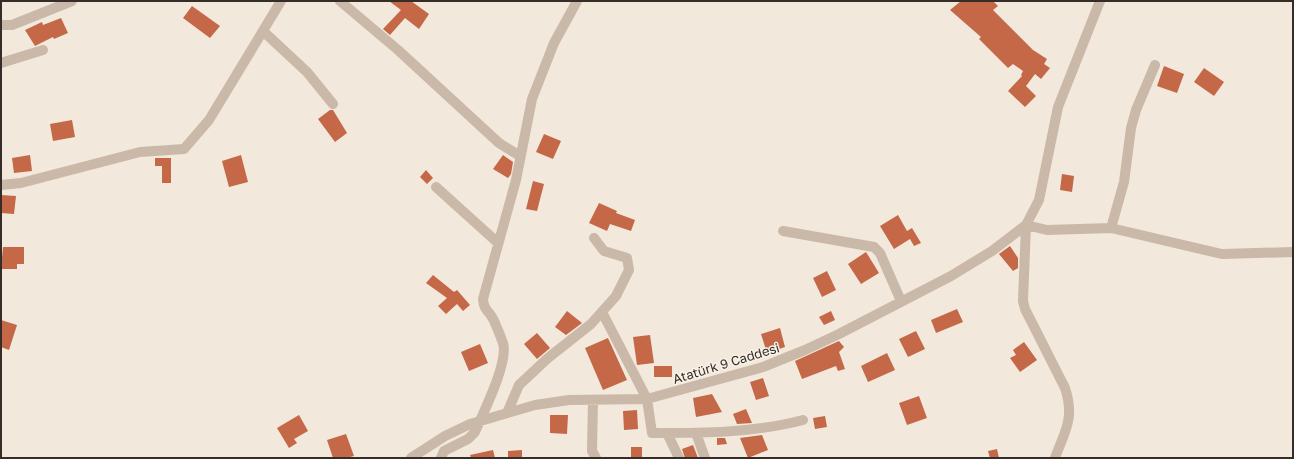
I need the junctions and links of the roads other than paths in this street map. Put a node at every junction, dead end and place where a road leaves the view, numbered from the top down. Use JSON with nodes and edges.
{"nodes":[{"id":1,"x":72,"y":1,"type":"edge"},
{"id":2,"x":281,"y":1,"type":"edge"},
{"id":3,"x":340,"y":1,"type":"edge"},
{"id":4,"x":577,"y":1,"type":"edge"},
{"id":5,"x":1100,"y":1,"type":"edge"},
{"id":6,"x":1,"y":25,"type":"edge"},
{"id":7,"x":264,"y":32,"type":"junction"},
{"id":8,"x":43,"y":50,"type":"dead end"},
{"id":9,"x":1,"y":63,"type":"edge"},
{"id":10,"x":1155,"y":65,"type":"dead end"},
{"id":11,"x":333,"y":104,"type":"dead end"},
{"id":12,"x":520,"y":156,"type":"junction"},
{"id":13,"x":1,"y":185,"type":"edge"},
{"id":14,"x":436,"y":187,"type":"dead end"},
{"id":15,"x":1026,"y":224,"type":"junction"},
{"id":16,"x":1111,"y":228,"type":"junction"},
{"id":17,"x":783,"y":231,"type":"dead end"},
{"id":18,"x":594,"y":238,"type":"dead end"},
{"id":19,"x":498,"y":243,"type":"junction"},
{"id":20,"x":1293,"y":252,"type":"edge"},
{"id":21,"x":901,"y":301,"type":"junction"},
{"id":22,"x":602,"y":312,"type":"junction"},
{"id":23,"x":646,"y":399,"type":"junction"},
{"id":24,"x":594,"y":400,"type":"junction"},
{"id":25,"x":507,"y":413,"type":"junction"},
{"id":26,"x":480,"y":420,"type":"junction"},
{"id":27,"x":803,"y":420,"type":"dead end"},
{"id":28,"x":667,"y":433,"type":"junction"},
{"id":29,"x":696,"y":434,"type":"junction"},
{"id":30,"x":411,"y":458,"type":"edge"},
{"id":31,"x":441,"y":458,"type":"edge"},
{"id":32,"x":596,"y":458,"type":"edge"},
{"id":33,"x":679,"y":458,"type":"edge"},
{"id":34,"x":705,"y":458,"type":"edge"},
{"id":35,"x":1055,"y":458,"type":"edge"}],
"edges":[{"from":1,"to":6,"type":"street"},
{"from":2,"to":7,"type":"street"},
{"from":3,"to":12,"type":"street"},
{"from":4,"to":12,"type":"street"},
{"from":5,"to":15,"type":"street"},
{"from":7,"to":11,"type":"street"},
{"from":7,"to":13,"type":"street"},
{"from":8,"to":9,"type":"street"},
{"from":10,"to":16,"type":"street"},
{"from":12,"to":19,"type":"street"},
{"from":14,"to":19,"type":"street"},
{"from":15,"to":16,"type":"street"},
{"from":15,"to":21,"type":"street","name":"Atatürk 9 Caddesi"},
{"from":15,"to":35,"type":"street"},
{"from":16,"to":20,"type":"street"},
{"from":17,"to":21,"type":"street"},
{"from":18,"to":22,"type":"street"},
{"from":19,"to":26,"type":"street"},
{"from":21,"to":23,"type":"street","name":"Atatürk 9 Caddesi"},
{"from":22,"to":23,"type":"street"},
{"from":22,"to":25,"type":"street"},
{"from":23,"to":24,"type":"street","name":"Atatürk 9 Caddesi"},
{"from":23,"to":28,"type":"street"},
{"from":24,"to":25,"type":"street","name":"Atatürk 9 Caddesi"},
{"from":24,"to":32,"type":"street"},
{"from":25,"to":26,"type":"street","name":"Atatürk 9 Caddesi"},
{"from":26,"to":30,"type":"street","name":"Atatürk 9 Caddesi"},
{"from":26,"to":31,"type":"street"},
{"from":27,"to":29,"type":"street"},
{"from":28,"to":29,"type":"street"},
{"from":28,"to":33,"type":"street"},
{"from":29,"to":34,"type":"street"}]}
